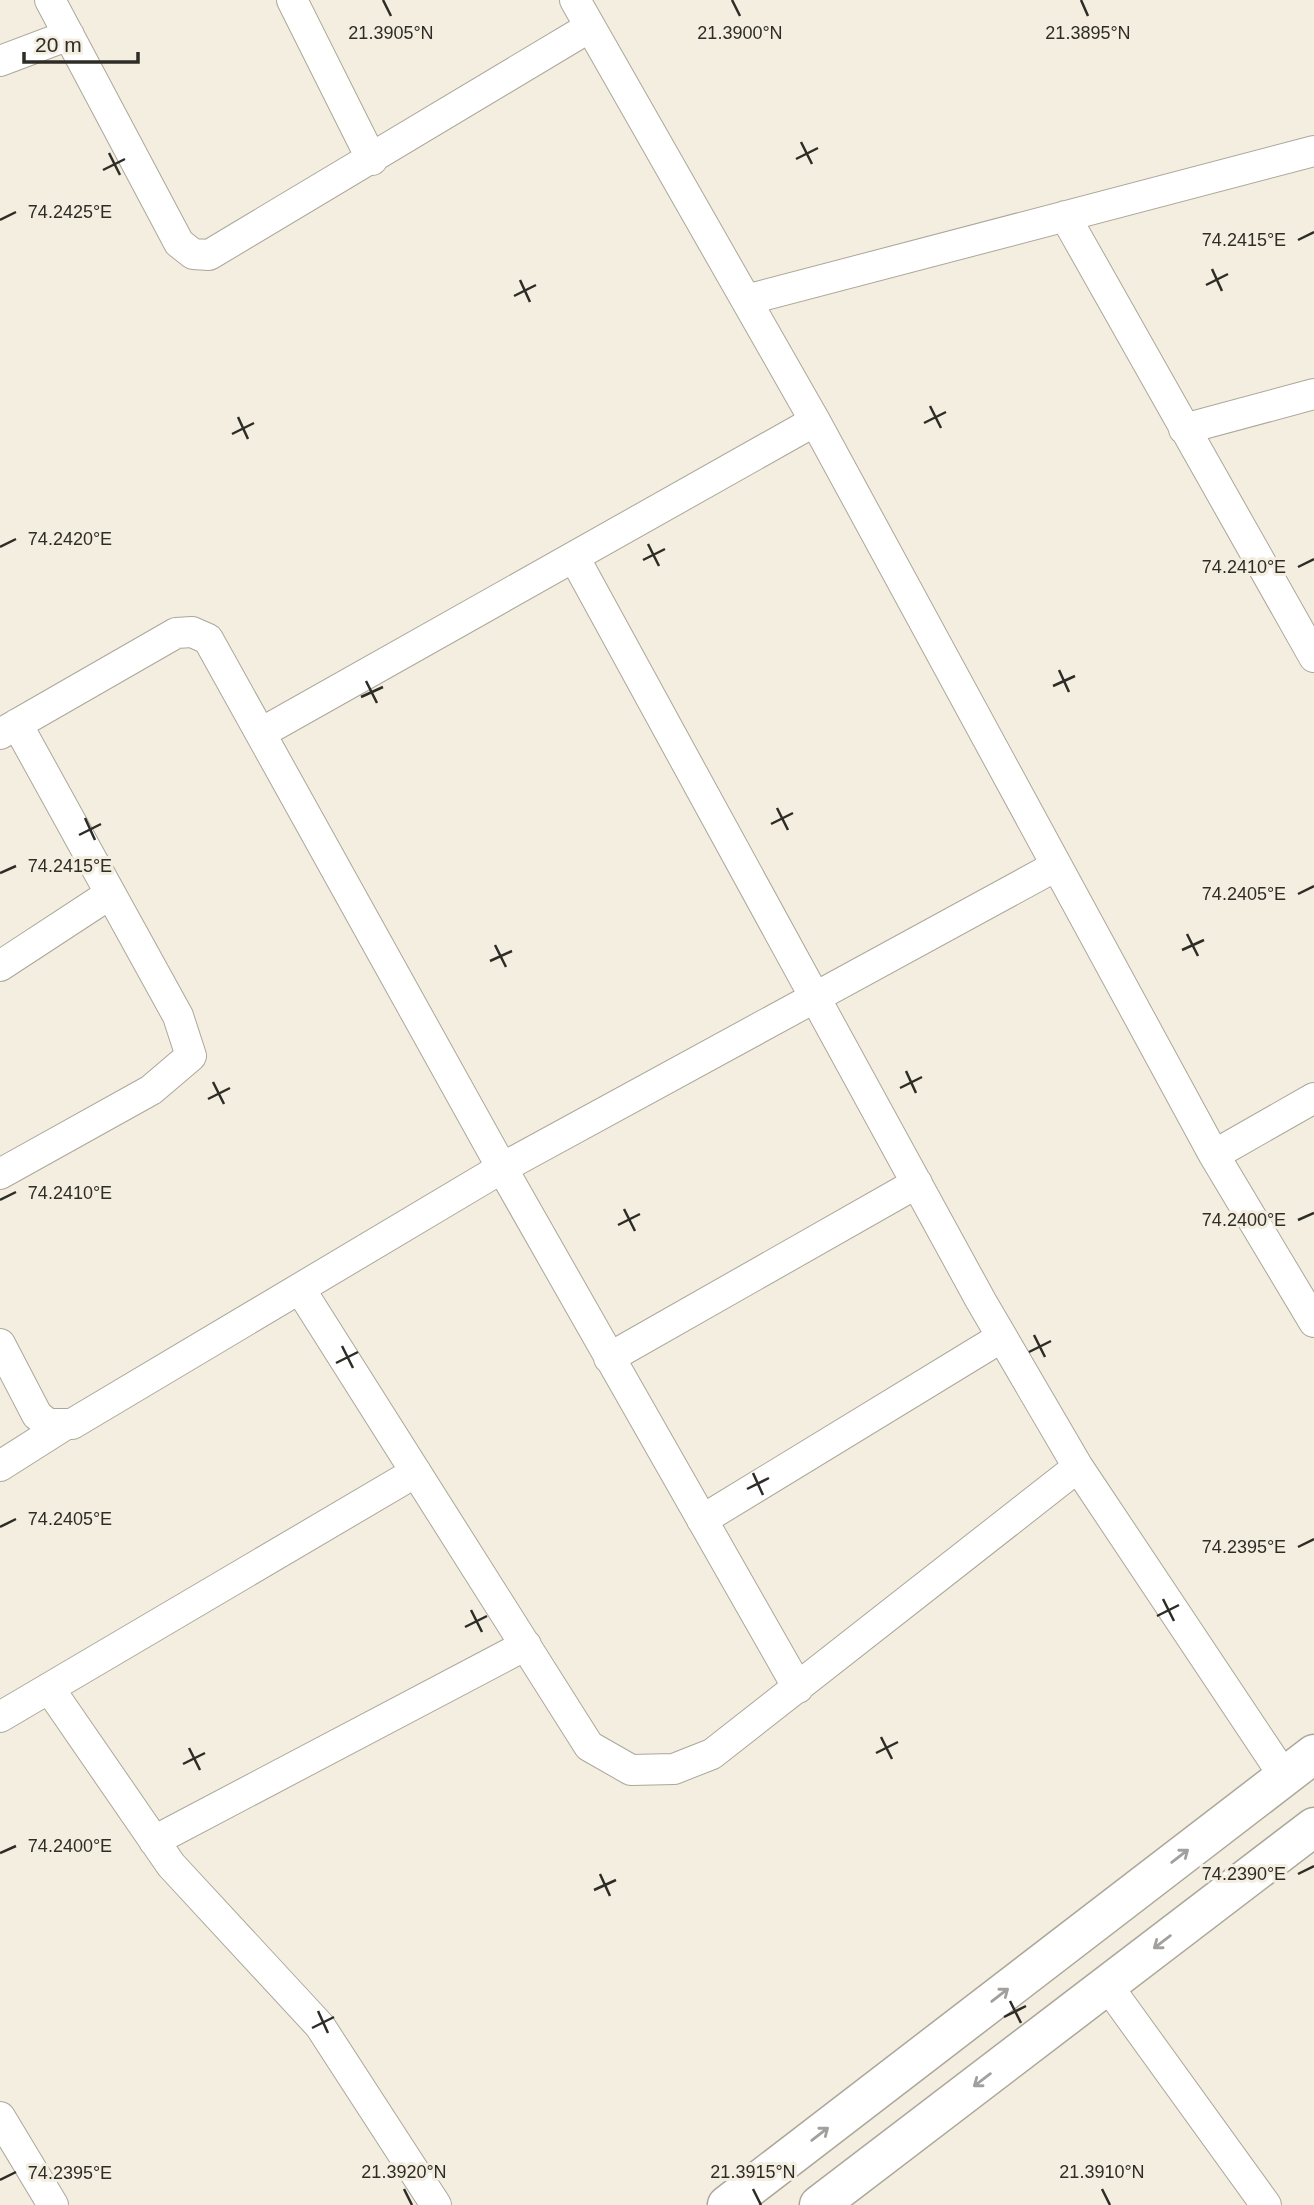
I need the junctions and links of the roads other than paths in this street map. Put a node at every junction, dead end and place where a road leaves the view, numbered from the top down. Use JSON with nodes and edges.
{"nodes":[{"id":1,"x":50,"y":0,"type":"edge"},
{"id":2,"x":292,"y":0,"type":"edge"},
{"id":3,"x":575,"y":0,"type":"edge"},
{"id":4,"x":590,"y":27,"type":"junction"},
{"id":5,"x":69,"y":35,"type":"junction"},
{"id":6,"x":0,"y":61,"type":"edge"},
{"id":7,"x":1314,"y":150,"type":"edge"},
{"id":8,"x":372,"y":160,"type":"junction"},
{"id":9,"x":1065,"y":216,"type":"junction"},
{"id":10,"x":746,"y":300,"type":"junction"},
{"id":11,"x":1314,"y":394,"type":"edge"},
{"id":12,"x":815,"y":421,"type":"junction"},
{"id":13,"x":1184,"y":429,"type":"junction"},
{"id":14,"x":574,"y":557,"type":"junction"},
{"id":15,"x":1314,"y":657,"type":"edge"},
{"id":16,"x":8,"y":729,"type":"edge"},
{"id":17,"x":261,"y":733,"type":"junction"},
{"id":18,"x":1056,"y":866,"type":"junction"},
{"id":19,"x":110,"y":894,"type":"junction"},
{"id":20,"x":0,"y":966,"type":"edge"},
{"id":21,"x":816,"y":999,"type":"junction"},
{"id":22,"x":1314,"y":1098,"type":"edge"},
{"id":23,"x":1214,"y":1155,"type":"junction"},
{"id":24,"x":502,"y":1168,"type":"junction"},
{"id":25,"x":0,"y":1174,"type":"edge"},
{"id":26,"x":917,"y":1183,"type":"junction"},
{"id":27,"x":300,"y":1289,"type":"junction"},
{"id":28,"x":1314,"y":1322,"type":"edge"},
{"id":29,"x":1002,"y":1337,"type":"junction"},
{"id":30,"x":0,"y":1345,"type":"edge"},
{"id":31,"x":609,"y":1358,"type":"junction"},
{"id":32,"x":63,"y":1426,"type":"junction"},
{"id":33,"x":0,"y":1466,"type":"edge"},
{"id":34,"x":1078,"y":1467,"type":"junction"},
{"id":35,"x":416,"y":1472,"type":"junction"},
{"id":36,"x":702,"y":1520,"type":"junction"},
{"id":37,"x":526,"y":1645,"type":"junction"},
{"id":38,"x":49,"y":1688,"type":"junction"},
{"id":39,"x":797,"y":1688,"type":"junction"},
{"id":40,"x":0,"y":1717,"type":"edge"},
{"id":41,"x":1314,"y":1754,"type":"edge"},
{"id":42,"x":1284,"y":1776,"type":"junction"},
{"id":43,"x":1314,"y":1827,"type":"edge"},
{"id":44,"x":154,"y":1841,"type":"junction"},
{"id":45,"x":1107,"y":1984,"type":"junction"},
{"id":46,"x":0,"y":2117,"type":"edge"},
{"id":47,"x":53,"y":2205,"type":"edge"},
{"id":48,"x":436,"y":2205,"type":"edge"},
{"id":49,"x":727,"y":2205,"type":"edge"},
{"id":50,"x":819,"y":2205,"type":"edge"},
{"id":51,"x":1266,"y":2205,"type":"edge"}],
"edges":[{"from":1,"to":5,"type":"street"},
{"from":2,"to":8,"type":"street"},
{"from":3,"to":4,"type":"street"},
{"from":4,"to":8,"type":"street"},
{"from":4,"to":10,"type":"street"},
{"from":5,"to":6,"type":"street"},
{"from":5,"to":8,"type":"street"},
{"from":7,"to":9,"type":"street"},
{"from":9,"to":10,"type":"street"},
{"from":9,"to":13,"type":"street"},
{"from":10,"to":12,"type":"street"},
{"from":11,"to":13,"type":"street"},
{"from":12,"to":14,"type":"street"},
{"from":12,"to":18,"type":"street"},
{"from":13,"to":15,"type":"street"},
{"from":14,"to":17,"type":"street"},
{"from":14,"to":21,"type":"street"},
{"from":16,"to":17,"type":"street"},
{"from":16,"to":19,"type":"street"},
{"from":17,"to":24,"type":"street"},
{"from":18,"to":21,"type":"street"},
{"from":18,"to":23,"type":"street"},
{"from":19,"to":20,"type":"street"},
{"from":19,"to":25,"type":"street"},
{"from":21,"to":24,"type":"street"},
{"from":21,"to":26,"type":"street"},
{"from":22,"to":23,"type":"street"},
{"from":23,"to":28,"type":"street"},
{"from":24,"to":27,"type":"street"},
{"from":24,"to":31,"type":"street"},
{"from":26,"to":29,"type":"street"},
{"from":26,"to":31,"type":"street"},
{"from":27,"to":32,"type":"street"},
{"from":27,"to":35,"type":"street"},
{"from":29,"to":34,"type":"street"},
{"from":29,"to":36,"type":"street"},
{"from":30,"to":32,"type":"street"},
{"from":31,"to":36,"type":"street"},
{"from":32,"to":33,"type":"street"},
{"from":34,"to":39,"type":"street"},
{"from":34,"to":42,"type":"street"},
{"from":35,"to":37,"type":"street"},
{"from":35,"to":38,"type":"street"},
{"from":36,"to":39,"type":"street"},
{"from":37,"to":39,"type":"street"},
{"from":37,"to":44,"type":"street"},
{"from":38,"to":40,"type":"street"},
{"from":38,"to":44,"type":"street"},
{"from":41,"to":42,"type":"main road"},
{"from":49,"to":42,"type":"main road","one_way":true},
{"from":43,"to":45,"type":"main road","one_way":true},
{"from":44,"to":48,"type":"street"},
{"from":45,"to":50,"type":"main road","one_way":true},
{"from":45,"to":51,"type":"street"},
{"from":46,"to":47,"type":"street"}]}
